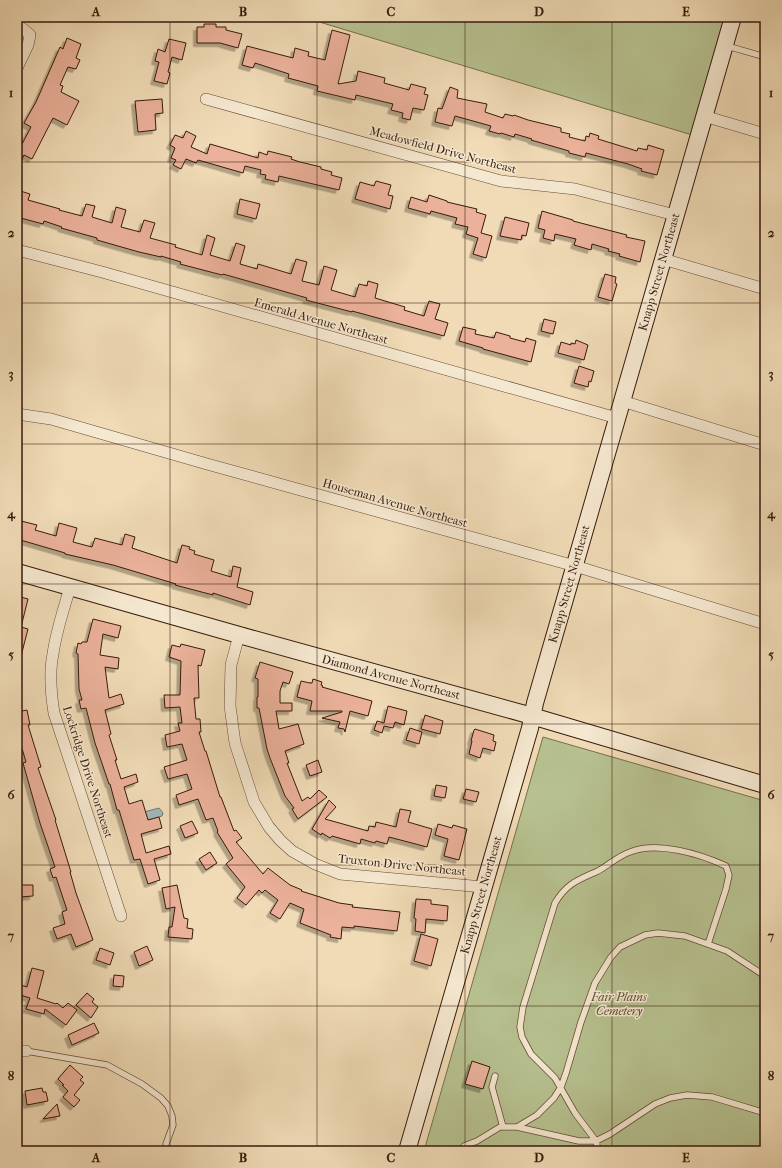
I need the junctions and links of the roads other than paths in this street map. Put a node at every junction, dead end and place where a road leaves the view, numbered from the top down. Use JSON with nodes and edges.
{"nodes":[{"id":1,"x":733,"y":17,"type":"edge"},
{"id":2,"x":17,"y":26,"type":"edge"},
{"id":3,"x":725,"y":45,"type":"junction"},
{"id":4,"x":765,"y":57,"type":"edge"},
{"id":5,"x":17,"y":68,"type":"edge"},
{"id":6,"x":206,"y":99,"type":"dead end"},
{"id":7,"x":704,"y":116,"type":"junction"},
{"id":8,"x":765,"y":134,"type":"edge"},
{"id":9,"x":675,"y":215,"type":"junction"},
{"id":10,"x":17,"y":250,"type":"edge"},
{"id":11,"x":663,"y":259,"type":"junction"},
{"id":12,"x":765,"y":289,"type":"edge"},
{"id":13,"x":622,"y":401,"type":"junction"},
{"id":14,"x":17,"y":414,"type":"edge"},
{"id":15,"x":617,"y":418,"type":"junction"},
{"id":16,"x":765,"y":445,"type":"edge"},
{"id":17,"x":575,"y":566,"type":"junction"},
{"id":18,"x":17,"y":572,"type":"edge"},
{"id":19,"x":70,"y":587,"type":"junction"},
{"id":20,"x":765,"y":624,"type":"edge"},
{"id":21,"x":239,"y":635,"type":"junction"},
{"id":22,"x":532,"y":716,"type":"junction"},
{"id":23,"x":765,"y":785,"type":"edge"},
{"id":24,"x":483,"y":887,"type":"junction"},
{"id":25,"x":121,"y":916,"type":"dead end"},
{"id":26,"x":708,"y":944,"type":"junction"},
{"id":27,"x":765,"y":976,"type":"edge"},
{"id":28,"x":22,"y":1051,"type":"edge"},
{"id":29,"x":495,"y":1076,"type":"dead end"},
{"id":30,"x":561,"y":1087,"type":"junction"},
{"id":31,"x":765,"y":1113,"type":"edge"},
{"id":32,"x":502,"y":1127,"type":"junction"},
{"id":33,"x":517,"y":1127,"type":"junction"},
{"id":34,"x":596,"y":1141,"type":"junction"},
{"id":35,"x":166,"y":1144,"type":"dead end"},
{"id":36,"x":407,"y":1151,"type":"edge"},
{"id":37,"x":462,"y":1151,"type":"edge"},
{"id":38,"x":600,"y":1151,"type":"edge"}],
"edges":[{"from":1,"to":3,"type":"main road","name":"Knapp Street Northeast"},
{"from":2,"to":5,"type":"street"},
{"from":3,"to":4,"type":"lane"},
{"from":3,"to":7,"type":"main road","name":"Knapp Street Northeast"},
{"from":6,"to":9,"type":"street","name":"Meadowfield Drive Northeast"},
{"from":7,"to":8,"type":"street"},
{"from":7,"to":9,"type":"main road","name":"Knapp Street Northeast"},
{"from":9,"to":11,"type":"main road","name":"Knapp Street Northeast"},
{"from":10,"to":15,"type":"street","name":"Emerald Avenue Northeast"},
{"from":11,"to":12,"type":"street"},
{"from":11,"to":13,"type":"main road","name":"Knapp Street Northeast"},
{"from":13,"to":15,"type":"main road","name":"Knapp Street Northeast"},
{"from":13,"to":16,"type":"street"},
{"from":14,"to":17,"type":"street","name":"Houseman Avenue Northeast"},
{"from":15,"to":17,"type":"main road","name":"Knapp Street Northeast"},
{"from":17,"to":20,"type":"street","name":"Houseman Avenue Northeast"},
{"from":17,"to":22,"type":"main road","name":"Knapp Street Northeast"},
{"from":18,"to":19,"type":"main road","name":"Diamond Avenue Northeast"},
{"from":19,"to":21,"type":"main road","name":"Diamond Avenue Northeast"},
{"from":19,"to":25,"type":"street","name":"Lockridge Drive Northeast"},
{"from":21,"to":22,"type":"main road","name":"Diamond Avenue Northeast"},
{"from":21,"to":24,"type":"street","name":"Truxton Drive Northeast"},
{"from":22,"to":23,"type":"main road","name":"Diamond Avenue Northeast"},
{"from":22,"to":24,"type":"main road","name":"Knapp Street Northeast"},
{"from":24,"to":36,"type":"main road","name":"Knapp Street Northeast"},
{"from":26,"to":27,"type":"lane"},
{"from":26,"to":30,"type":"lane"},
{"from":26,"to":30,"type":"lane"},
{"from":28,"to":35,"type":"lane"},
{"from":29,"to":32,"type":"lane"},
{"from":30,"to":33,"type":"lane"},
{"from":30,"to":34,"type":"lane"},
{"from":31,"to":34,"type":"lane"},
{"from":32,"to":33,"type":"lane"},
{"from":32,"to":37,"type":"lane"},
{"from":33,"to":34,"type":"lane"},
{"from":34,"to":38,"type":"lane"}]}
